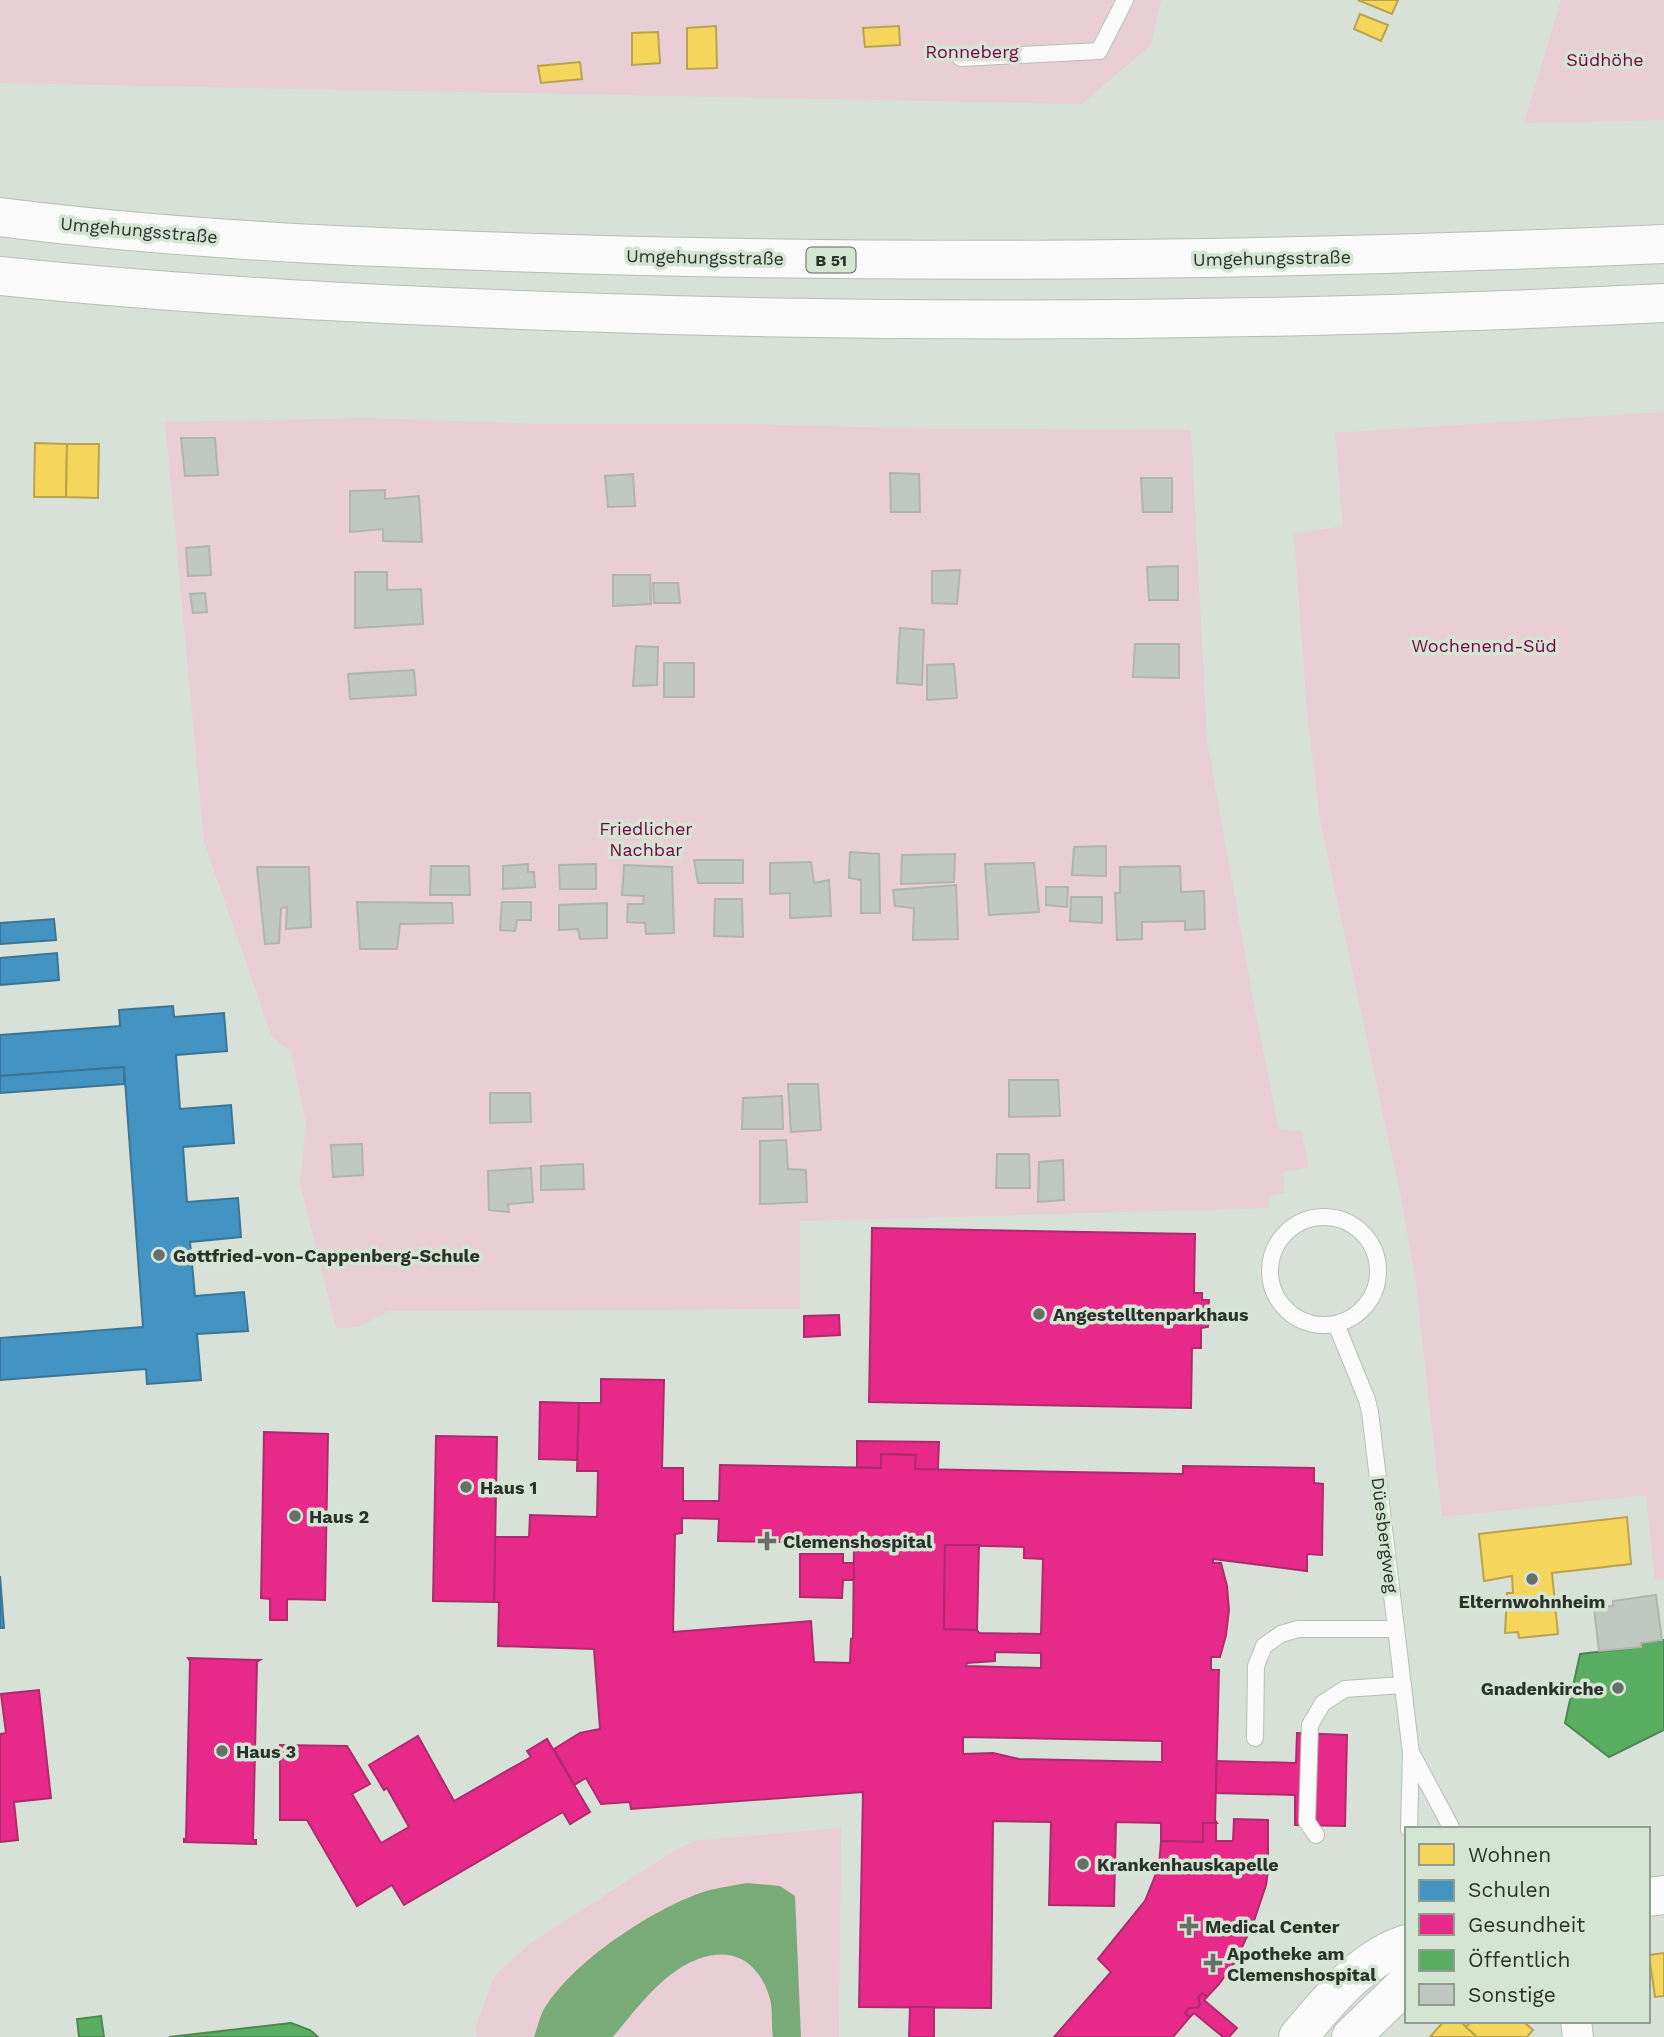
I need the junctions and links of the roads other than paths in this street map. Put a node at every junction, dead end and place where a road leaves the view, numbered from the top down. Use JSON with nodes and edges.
{"nodes":[{"id":1,"x":1125,"y":0,"type":"edge"},
{"id":2,"x":961,"y":58,"type":"dead end"},
{"id":3,"x":0,"y":217,"type":"edge"},
{"id":4,"x":1664,"y":244,"type":"edge"},
{"id":5,"x":0,"y":276,"type":"edge"},
{"id":6,"x":1664,"y":303,"type":"edge"},
{"id":7,"x":1336,"y":1324,"type":"junction"},
{"id":8,"x":1396,"y":1629,"type":"junction"},
{"id":9,"x":1403,"y":1685,"type":"junction"},
{"id":10,"x":1255,"y":1738,"type":"dead end"},
{"id":11,"x":1411,"y":1753,"type":"junction"},
{"id":12,"x":1409,"y":1827,"type":"edge"},
{"id":13,"x":1451,"y":1827,"type":"edge"},
{"id":14,"x":1316,"y":1835,"type":"dead end"},
{"id":15,"x":1405,"y":1945,"type":"edge"},
{"id":16,"x":1405,"y":1985,"type":"edge"},
{"id":17,"x":1298,"y":2037,"type":"edge"},
{"id":18,"x":1351,"y":2037,"type":"edge"}],
"edges":[{"from":1,"to":2,"type":"lane"},
{"from":3,"to":4,"type":"main road","name":"Umgehungsstraße","number":"B 51"},
{"from":5,"to":6,"type":"main road"},
{"from":7,"to":7,"type":"lane"},
{"from":7,"to":8,"type":"lane","name":"Düesbergweg"},
{"from":8,"to":9,"type":"lane","name":"Düesbergweg"},
{"from":8,"to":10,"type":"lane"},
{"from":9,"to":11,"type":"lane","name":"Düesbergweg"},
{"from":9,"to":14,"type":"lane"},
{"from":11,"to":12,"type":"lane","name":"Düesbergweg"},
{"from":11,"to":13,"type":"lane","name":"Düesbergweg"},
{"from":15,"to":17,"type":"main road"},
{"from":16,"to":18,"type":"main road"}]}
